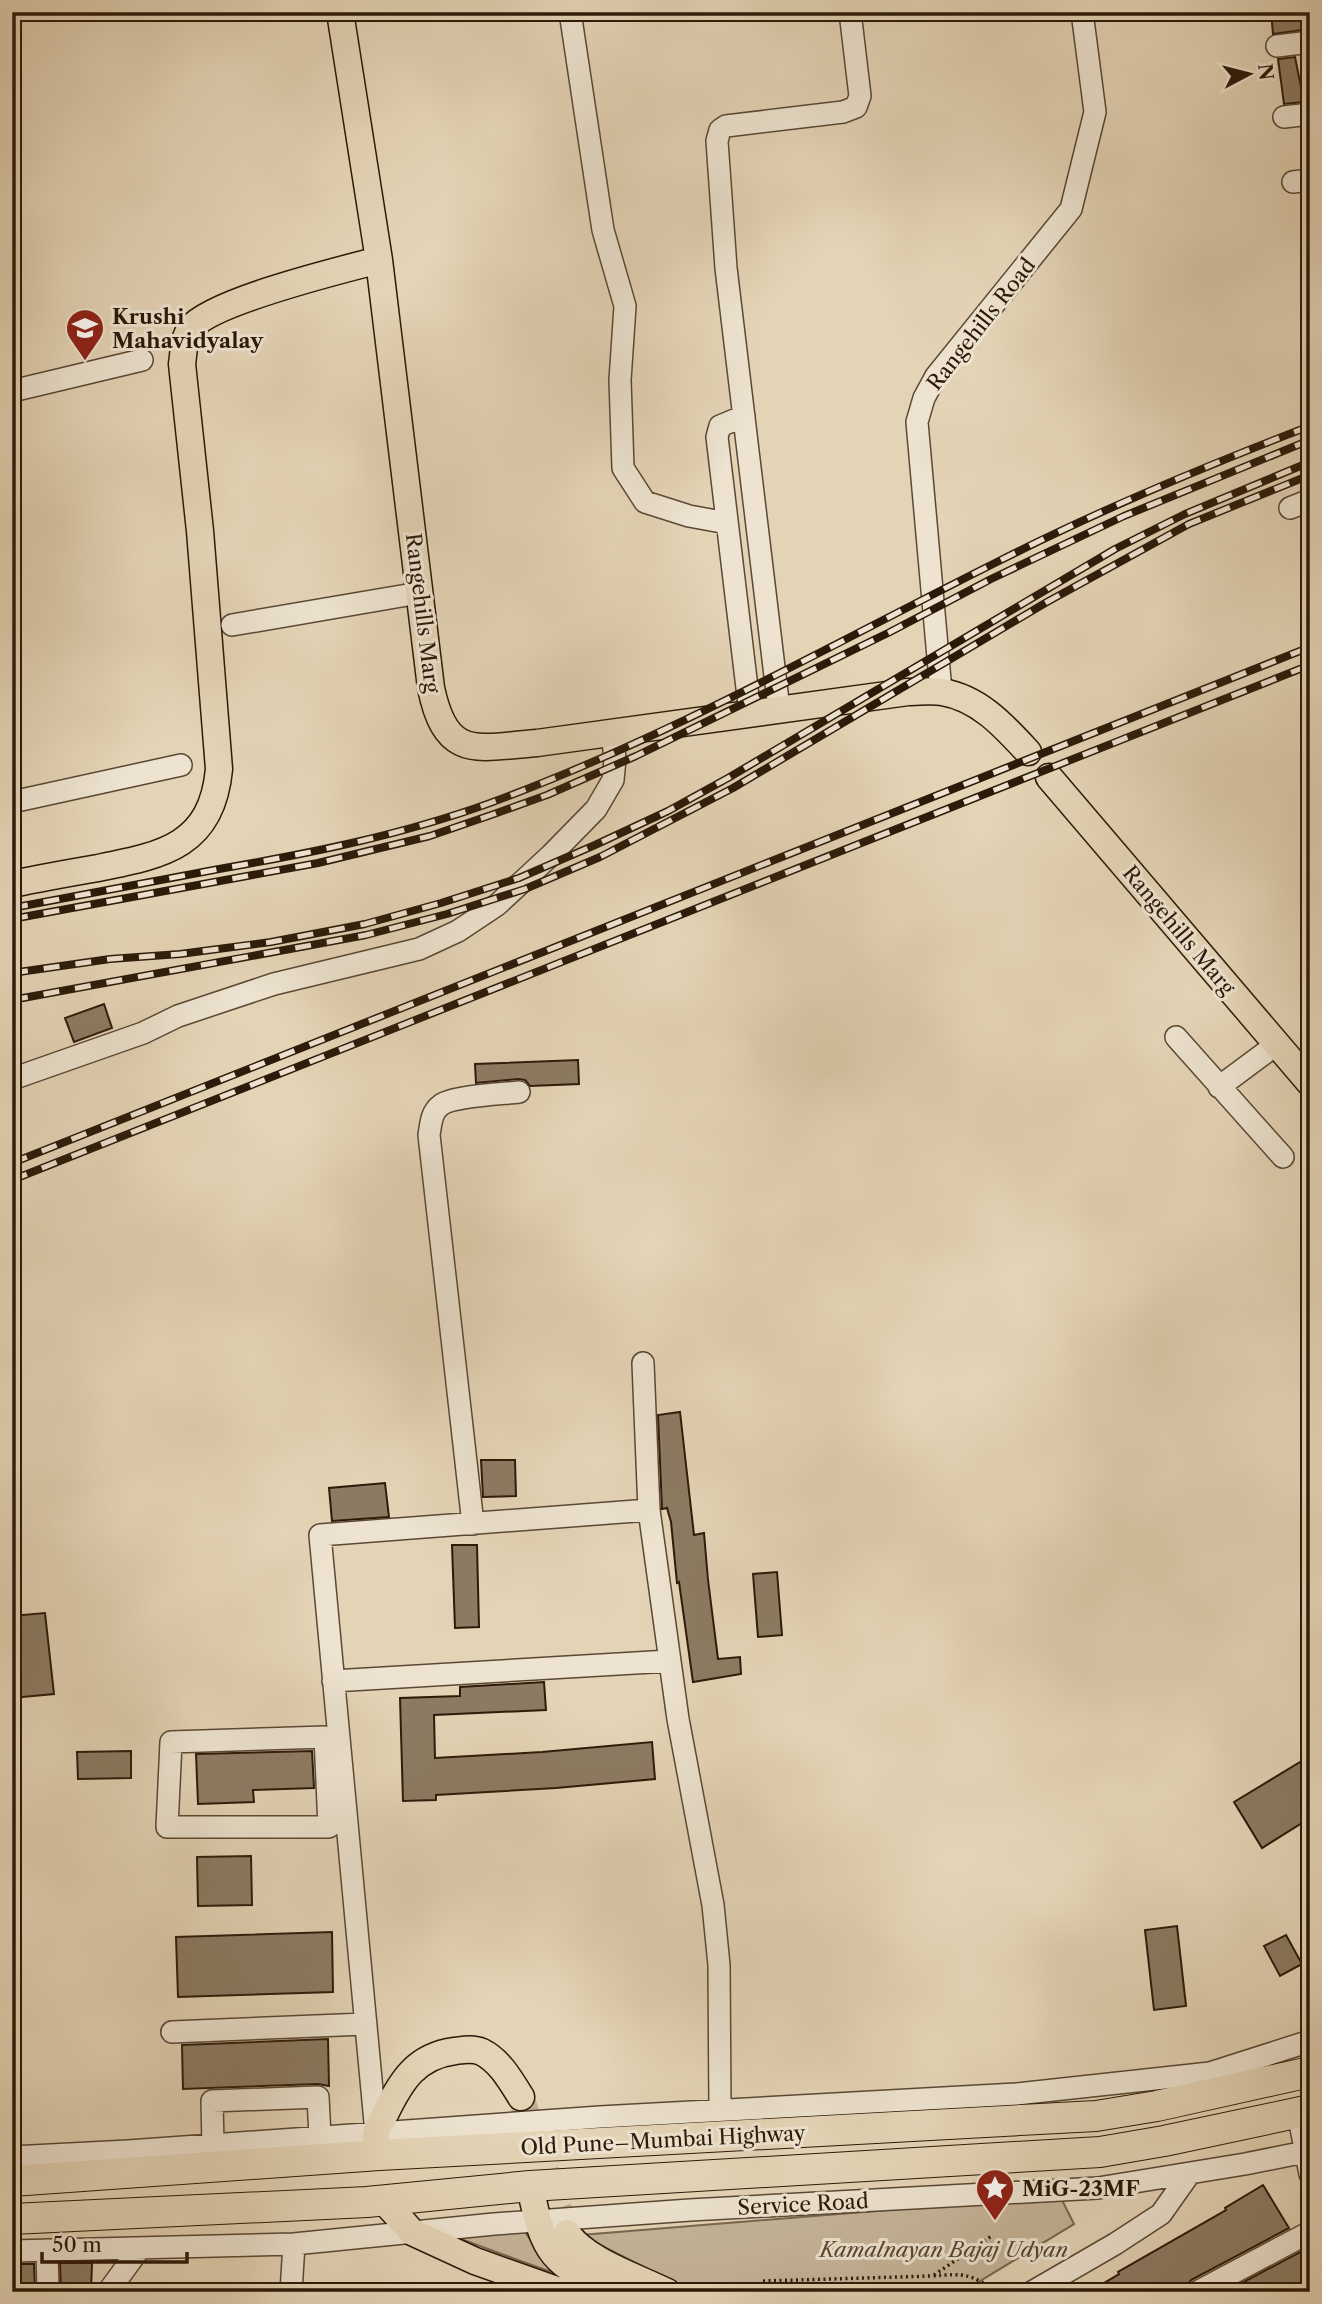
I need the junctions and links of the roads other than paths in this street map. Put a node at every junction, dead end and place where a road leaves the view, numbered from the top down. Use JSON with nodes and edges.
{"nodes":[{"id":1,"x":340,"y":12,"type":"edge"},
{"id":2,"x":570,"y":12,"type":"edge"},
{"id":3,"x":850,"y":12,"type":"edge"},
{"id":4,"x":1082,"y":12,"type":"edge"},
{"id":5,"x":1310,"y":42,"type":"edge"},
{"id":6,"x":1277,"y":46,"type":"dead end"},
{"id":7,"x":1310,"y":114,"type":"edge"},
{"id":8,"x":1284,"y":117,"type":"dead end"},
{"id":9,"x":379,"y":260,"type":"junction"},
{"id":10,"x":142,"y":360,"type":"dead end"},
{"id":11,"x":12,"y":391,"type":"edge"},
{"id":12,"x":744,"y":416,"type":"junction"},
{"id":13,"x":727,"y":523,"type":"junction"},
{"id":14,"x":419,"y":593,"type":"junction"},
{"id":15,"x":232,"y":625,"type":"dead end"},
{"id":16,"x":941,"y":691,"type":"junction"},
{"id":17,"x":779,"y":709,"type":"junction"},
{"id":18,"x":750,"y":713,"type":"junction"},
{"id":19,"x":612,"y":732,"type":"junction"},
{"id":20,"x":1028,"y":752,"type":"dead end"},
{"id":21,"x":181,"y":765,"type":"dead end"},
{"id":22,"x":1049,"y":777,"type":"dead end"},
{"id":23,"x":12,"y":802,"type":"edge"},
{"id":24,"x":12,"y":884,"type":"edge"},
{"id":25,"x":1176,"y":1037,"type":"dead end"},
{"id":26,"x":1276,"y":1044,"type":"junction"},
{"id":27,"x":1307,"y":1074,"type":"edge"},
{"id":28,"x":12,"y":1079,"type":"edge"},
{"id":29,"x":1219,"y":1087,"type":"junction"},
{"id":30,"x":519,"y":1092,"type":"dead end"},
{"id":31,"x":1283,"y":1157,"type":"dead end"},
{"id":32,"x":643,"y":1363,"type":"dead end"},
{"id":33,"x":649,"y":1510,"type":"junction"},
{"id":34,"x":473,"y":1524,"type":"junction"},
{"id":35,"x":669,"y":1661,"type":"junction"},
{"id":36,"x":333,"y":1681,"type":"junction"},
{"id":37,"x":332,"y":1737,"type":"junction"},
{"id":38,"x":365,"y":2024,"type":"junction"},
{"id":39,"x":172,"y":2032,"type":"dead end"},
{"id":40,"x":1310,"y":2041,"type":"edge"},
{"id":41,"x":1310,"y":2072,"type":"edge"},
{"id":42,"x":521,"y":2097,"type":"tunnel mouth"},
{"id":43,"x":720,"y":2110,"type":"junction"},
{"id":44,"x":1304,"y":2112,"type":"edge"},
{"id":45,"x":320,"y":2137,"type":"junction"},
{"id":46,"x":378,"y":2144,"type":"junction"},
{"id":47,"x":213,"y":2145,"type":"junction"},
{"id":48,"x":12,"y":2157,"type":"edge"},
{"id":49,"x":1308,"y":2159,"type":"edge"},
{"id":50,"x":1190,"y":2173,"type":"junction"},
{"id":51,"x":12,"y":2182,"type":"edge"},
{"id":52,"x":530,"y":2186,"type":"junction"},
{"id":53,"x":384,"y":2201,"type":"junction"},
{"id":54,"x":12,"y":2219,"type":"edge"},
{"id":55,"x":537,"y":2222,"type":"junction"},
{"id":56,"x":412,"y":2232,"type":"junction"},
{"id":57,"x":1310,"y":2232,"type":"edge"},
{"id":58,"x":567,"y":2233,"type":"tunnel mouth"},
{"id":59,"x":294,"y":2244,"type":"junction"},
{"id":60,"x":140,"y":2248,"type":"junction"},
{"id":61,"x":47,"y":2250,"type":"junction"},
{"id":62,"x":12,"y":2251,"type":"edge"},
{"id":63,"x":48,"y":2292,"type":"edge"},
{"id":64,"x":108,"y":2292,"type":"edge"},
{"id":65,"x":291,"y":2292,"type":"edge"},
{"id":66,"x":562,"y":2292,"type":"edge"},
{"id":67,"x":615,"y":2292,"type":"edge"},
{"id":68,"x":667,"y":2292,"type":"edge"},
{"id":69,"x":1032,"y":2292,"type":"edge"},
{"id":70,"x":1197,"y":2292,"type":"edge"}],
"edges":[{"from":1,"to":9,"type":"main road","name":"Rangehills Marg"},
{"from":2,"to":13,"type":"street"},
{"from":3,"to":12,"type":"street"},
{"from":4,"to":16,"type":"street","name":"Rangehills Road"},
{"from":5,"to":6,"type":"street"},
{"from":7,"to":8,"type":"street"},
{"from":9,"to":14,"type":"main road","name":"Rangehills Marg"},
{"from":9,"to":24,"type":"main road"},
{"from":10,"to":11,"type":"street"},
{"from":12,"to":13,"type":"street"},
{"from":12,"to":17,"type":"street"},
{"from":13,"to":18,"type":"street"},
{"from":14,"to":15,"type":"street"},
{"from":14,"to":19,"type":"main road","name":"Rangehills Marg"},
{"from":16,"to":17,"type":"main road","name":"Rangehills Marg"},
{"from":16,"to":20,"type":"main road","name":"Rangehills Marg"},
{"from":17,"to":18,"type":"main road","name":"Rangehills Marg"},
{"from":18,"to":19,"type":"main road","name":"Rangehills Marg"},
{"from":19,"to":28,"type":"street"},
{"from":21,"to":23,"type":"street"},
{"from":22,"to":26,"type":"main road","name":"Rangehills Marg"},
{"from":25,"to":29,"type":"street"},
{"from":26,"to":27,"type":"main road","name":"Rangehills Marg"},
{"from":26,"to":29,"type":"street"},
{"from":29,"to":31,"type":"street"},
{"from":30,"to":34,"type":"street"},
{"from":32,"to":33,"type":"street"},
{"from":33,"to":34,"type":"street"},
{"from":33,"to":35,"type":"street"},
{"from":34,"to":36,"type":"street"},
{"from":35,"to":36,"type":"street"},
{"from":35,"to":43,"type":"street"},
{"from":36,"to":37,"type":"street"},
{"from":37,"to":37,"type":"street"},
{"from":37,"to":38,"type":"street"},
{"from":38,"to":39,"type":"street"},
{"from":38,"to":46,"type":"street"},
{"from":40,"to":43,"type":"street"},
{"from":41,"to":46,"type":"highway","name":"Old Pune–Mumbai Highway"},
{"from":42,"to":46,"type":"main road"},
{"from":43,"to":46,"type":"street"},
{"from":44,"to":49,"type":"street"},
{"from":44,"to":52,"type":"highway","name":"Old Pune–Mumbai Highway"},
{"from":45,"to":46,"type":"street"},
{"from":45,"to":47,"type":"street"},
{"from":45,"to":47,"type":"street"},
{"from":46,"to":51,"type":"highway","name":"Old Pune–Mumbai Highway"},
{"from":47,"to":48,"type":"street"},
{"from":49,"to":50,"type":"street","name":"Service Road"},
{"from":50,"to":55,"type":"street","name":"Service Road"},
{"from":50,"to":69,"type":"street"},
{"from":52,"to":53,"type":"highway","name":"Old Pune–Mumbai Highway"},
{"from":52,"to":55,"type":"main road"},
{"from":53,"to":54,"type":"highway","name":"Old Pune–Mumbai Highway"},
{"from":53,"to":56,"type":"main road"},
{"from":55,"to":56,"type":"street","name":"Service Road"},
{"from":55,"to":67,"type":"main road"},
{"from":56,"to":59,"type":"street","name":"Service Road"},
{"from":56,"to":66,"type":"main road"},
{"from":57,"to":70,"type":"street"},
{"from":58,"to":68,"type":"main road"},
{"from":59,"to":60,"type":"street","name":"Service Road"},
{"from":59,"to":65,"type":"street"},
{"from":60,"to":61,"type":"street","name":"Service Road"},
{"from":60,"to":64,"type":"street"},
{"from":61,"to":62,"type":"street","name":"Service Road"},
{"from":61,"to":63,"type":"street"}]}
